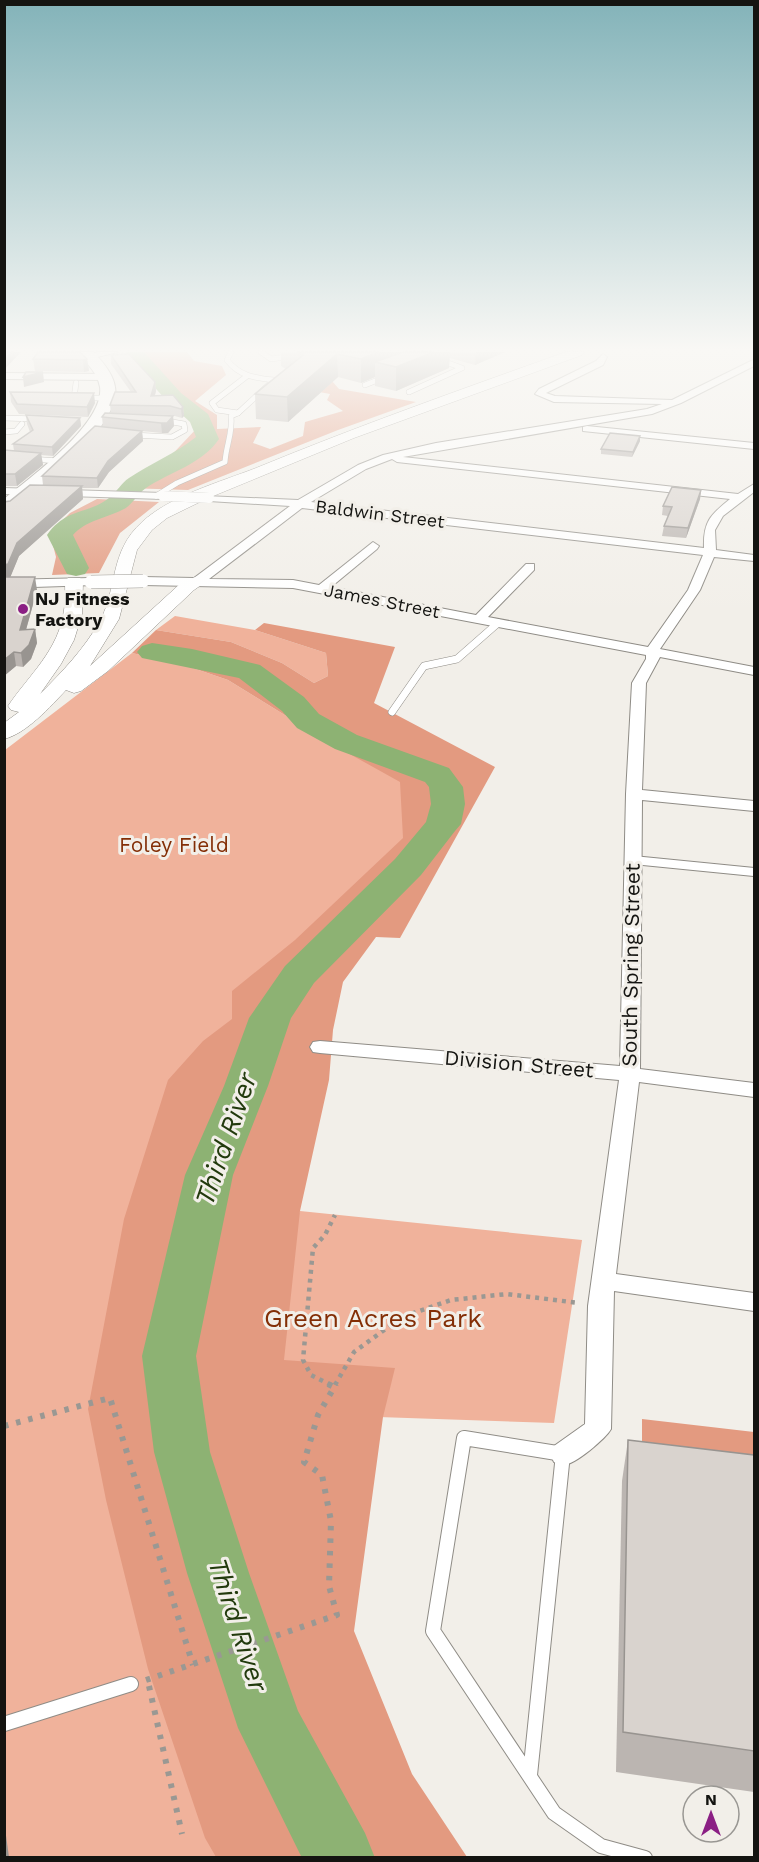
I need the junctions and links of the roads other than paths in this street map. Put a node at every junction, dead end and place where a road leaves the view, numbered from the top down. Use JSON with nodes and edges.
{"nodes":[{"id":1,"x":80,"y":439,"type":"edge"},
{"id":2,"x":229,"y":439,"type":"edge"},
{"id":3,"x":323,"y":439,"type":"edge"},
{"id":4,"x":339,"y":439,"type":"edge"},
{"id":5,"x":483,"y":439,"type":"edge"},
{"id":6,"x":682,"y":439,"type":"edge"},
{"id":7,"x":754,"y":446,"type":"edge"},
{"id":8,"x":23,"y":458,"type":"edge"},
{"id":9,"x":387,"y":458,"type":"junction"},
{"id":10,"x":58,"y":461,"type":"junction"},
{"id":11,"x":754,"y":487,"type":"edge"},
{"id":12,"x":4,"y":491,"type":"edge"},
{"id":13,"x":24,"y":492,"type":"junction"},
{"id":14,"x":159,"y":496,"type":"junction"},
{"id":15,"x":740,"y":497,"type":"junction"},
{"id":16,"x":300,"y":504,"type":"junction"},
{"id":17,"x":4,"y":508,"type":"edge"},
{"id":18,"x":374,"y":546,"type":"dead end"},
{"id":19,"x":710,"y":552,"type":"junction"},
{"id":20,"x":754,"y":558,"type":"edge"},
{"id":21,"x":530,"y":567,"type":"dead end"},
{"id":22,"x":198,"y":580,"type":"junction"},
{"id":23,"x":82,"y":582,"type":"junction"},
{"id":24,"x":4,"y":584,"type":"edge"},
{"id":25,"x":322,"y":589,"type":"junction"},
{"id":26,"x":479,"y":619,"type":"junction"},
{"id":27,"x":498,"y":623,"type":"junction"},
{"id":28,"x":652,"y":651,"type":"junction"},
{"id":29,"x":754,"y":671,"type":"edge"},
{"id":30,"x":392,"y":712,"type":"dead end"},
{"id":31,"x":4,"y":721,"type":"edge"},
{"id":32,"x":4,"y":733,"type":"edge"},
{"id":33,"x":4,"y":740,"type":"edge"},
{"id":34,"x":634,"y":794,"type":"junction"},
{"id":35,"x":754,"y":806,"type":"edge"},
{"id":36,"x":633,"y":860,"type":"junction"},
{"id":37,"x":754,"y":872,"type":"edge"},
{"id":38,"x":320,"y":1047,"type":"dead end"},
{"id":39,"x":630,"y":1074,"type":"junction"},
{"id":40,"x":754,"y":1090,"type":"edge"},
{"id":41,"x":604,"y":1281,"type":"junction"},
{"id":42,"x":754,"y":1302,"type":"edge"},
{"id":43,"x":563,"y":1454,"type":"junction"},
{"id":44,"x":131,"y":1684,"type":"road end"},
{"id":45,"x":4,"y":1724,"type":"edge"},
{"id":46,"x":530,"y":1775,"type":"junction"},
{"id":47,"x":645,"y":1857,"type":"edge"}],
"edges":[{"from":1,"to":10,"type":"main road"},
{"from":2,"to":14,"type":"lane"},
{"from":3,"to":31,"type":"main road"},
{"from":4,"to":32,"type":"main road"},
{"from":5,"to":9,"type":"street"},
{"from":6,"to":7,"type":"street"},
{"from":8,"to":10,"type":"lane"},
{"from":9,"to":15,"type":"street"},
{"from":9,"to":16,"type":"street"},
{"from":10,"to":13,"type":"main road"},
{"from":11,"to":15,"type":"street","name":"South Spring Street"},
{"from":12,"to":13,"type":"street","name":"Baldwin Street"},
{"from":13,"to":14,"type":"street","name":"Baldwin Street"},
{"from":13,"to":17,"type":"main road"},
{"from":14,"to":16,"type":"street","name":"Baldwin Street","bridge":true},
{"from":15,"to":19,"type":"street","name":"South Spring Street"},
{"from":16,"to":19,"type":"street","name":"Baldwin Street"},
{"from":16,"to":22,"type":"street"},
{"from":18,"to":25,"type":"street"},
{"from":19,"to":20,"type":"street","name":"Baldwin Street"},
{"from":19,"to":28,"type":"street","name":"South Spring Street"},
{"from":21,"to":26,"type":"street"},
{"from":22,"to":23,"type":"street","name":"James Street","bridge":true},
{"from":22,"to":25,"type":"street","name":"James Street"},
{"from":22,"to":33,"type":"main road"},
{"from":23,"to":24,"type":"street","name":"James Street"},
{"from":23,"to":31,"type":"main road"},
{"from":25,"to":26,"type":"street","name":"James Street"},
{"from":26,"to":27,"type":"street","name":"James Street"},
{"from":27,"to":28,"type":"street","name":"James Street"},
{"from":27,"to":30,"type":"lane"},
{"from":28,"to":29,"type":"street","name":"James Street"},
{"from":28,"to":34,"type":"street","name":"South Spring Street"},
{"from":34,"to":35,"type":"street"},
{"from":34,"to":36,"type":"street","name":"South Spring Street"},
{"from":36,"to":37,"type":"lane"},
{"from":36,"to":39,"type":"street","name":"South Spring Street"},
{"from":38,"to":39,"type":"street","name":"Division Street"},
{"from":39,"to":40,"type":"street","name":"Division Street"},
{"from":39,"to":41,"type":"street","name":"South Spring Street"},
{"from":41,"to":42,"type":"street"},
{"from":41,"to":43,"type":"street","name":"South Spring Street"},
{"from":43,"to":46,"type":"lane"},
{"from":43,"to":46,"type":"lane"},
{"from":44,"to":45,"type":"lane"},
{"from":46,"to":47,"type":"lane"}]}
